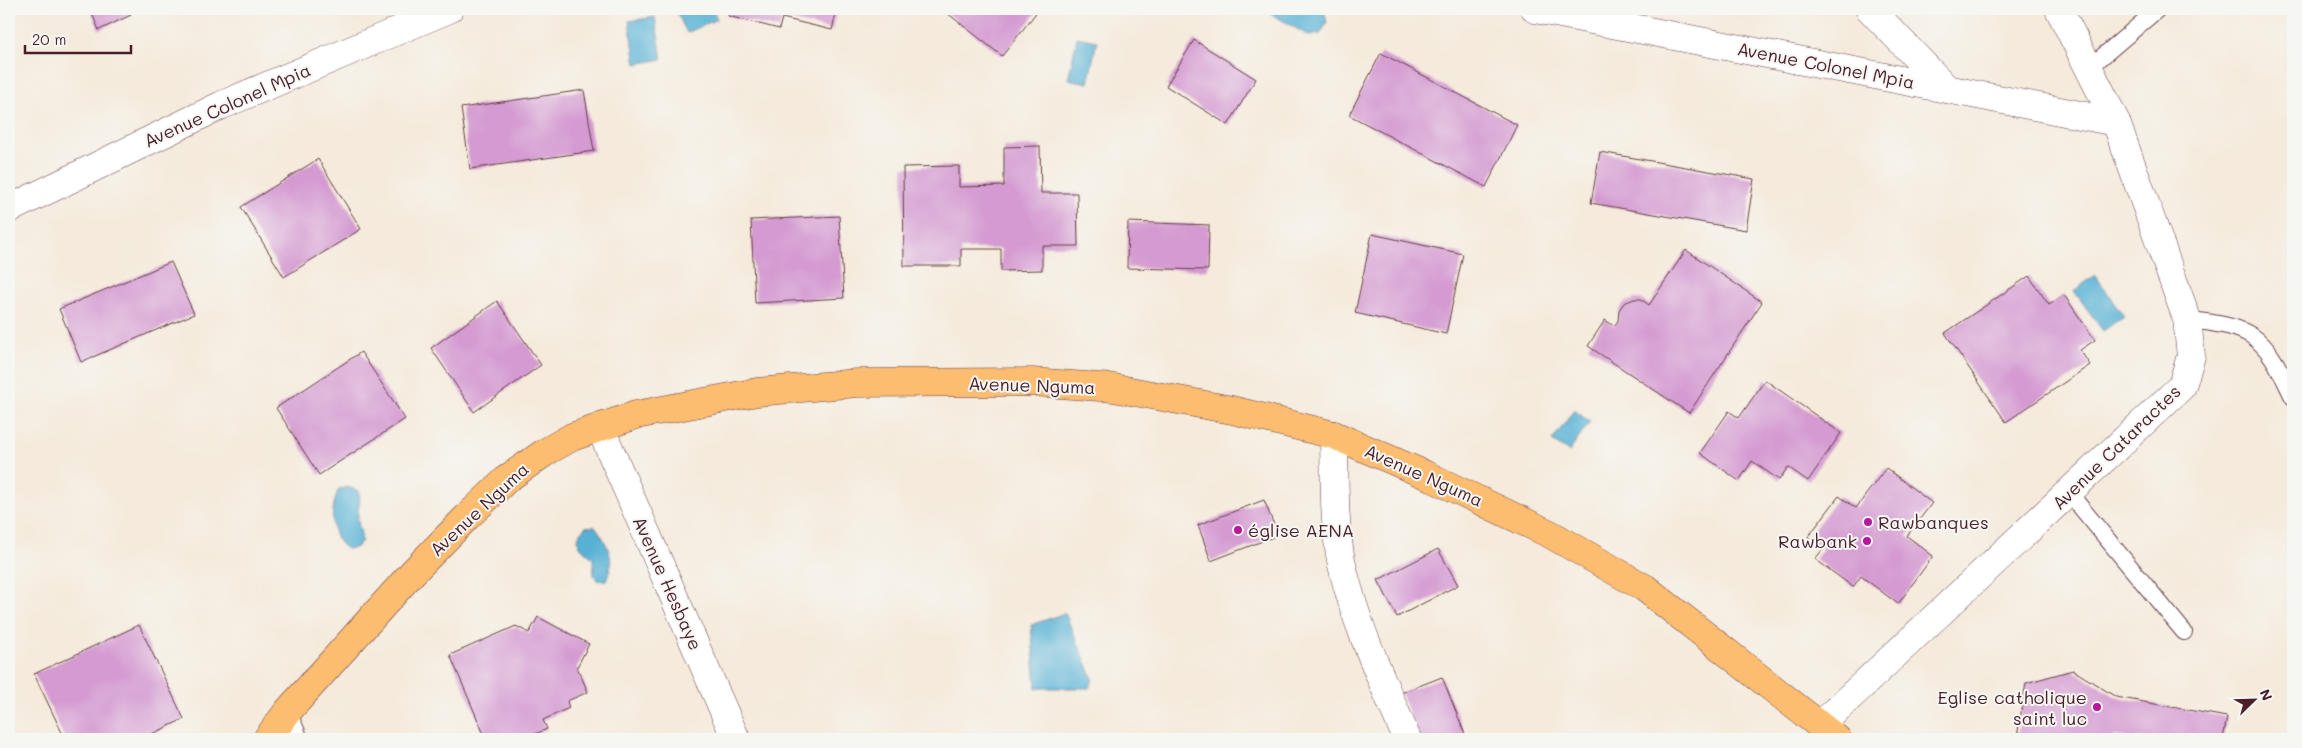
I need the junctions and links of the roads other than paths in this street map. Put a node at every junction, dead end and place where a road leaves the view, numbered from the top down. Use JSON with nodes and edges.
{"nodes":[{"id":1,"x":449,"y":9,"type":"edge"},
{"id":2,"x":1536,"y":9,"type":"edge"},
{"id":3,"x":1870,"y":9,"type":"edge"},
{"id":4,"x":2059,"y":9,"type":"edge"},
{"id":5,"x":2158,"y":9,"type":"edge"},
{"id":6,"x":2090,"y":67,"type":"junction"},
{"id":7,"x":1947,"y":89,"type":"junction"},
{"id":8,"x":2116,"y":122,"type":"junction"},
{"id":9,"x":9,"y":210,"type":"edge"},
{"id":10,"x":2187,"y":319,"type":"junction"},
{"id":11,"x":2293,"y":397,"type":"edge"},
{"id":12,"x":600,"y":427,"type":"junction"},
{"id":13,"x":1334,"y":435,"type":"junction"},
{"id":14,"x":2069,"y":493,"type":"junction"},
{"id":15,"x":2184,"y":632,"type":"dead end"},
{"id":16,"x":288,"y":711,"type":"junction"},
{"id":17,"x":1829,"y":732,"type":"edge"},
{"id":18,"x":267,"y":739,"type":"edge"},
{"id":19,"x":300,"y":739,"type":"edge"},
{"id":20,"x":736,"y":739,"type":"edge"},
{"id":21,"x":1407,"y":739,"type":"edge"}],
"edges":[{"from":1,"to":9,"type":"street","name":"Avenue Colonel Mpia"},
{"from":2,"to":7,"type":"street","name":"Avenue Colonel Mpia"},
{"from":3,"to":7,"type":"street"},
{"from":4,"to":6,"type":"street","name":"Avenue Cataractes"},
{"from":5,"to":6,"type":"lane"},
{"from":6,"to":8,"type":"street","name":"Avenue Cataractes"},
{"from":7,"to":8,"type":"street","name":"Avenue Colonel Mpia"},
{"from":8,"to":10,"type":"street","name":"Avenue Cataractes"},
{"from":10,"to":11,"type":"lane"},
{"from":10,"to":14,"type":"street","name":"Avenue Cataractes"},
{"from":12,"to":13,"type":"main road","name":"Avenue Nguma"},
{"from":12,"to":16,"type":"main road","name":"Avenue Nguma"},
{"from":12,"to":20,"type":"street","name":"Avenue Hesbaye"},
{"from":13,"to":17,"type":"main road","name":"Avenue Nguma"},
{"from":13,"to":21,"type":"street"},
{"from":14,"to":15,"type":"lane"},
{"from":14,"to":17,"type":"street","name":"Avenue Cataractes"},
{"from":16,"to":18,"type":"main road","name":"Avenue Nguma"},
{"from":16,"to":19,"type":"lane"}]}
